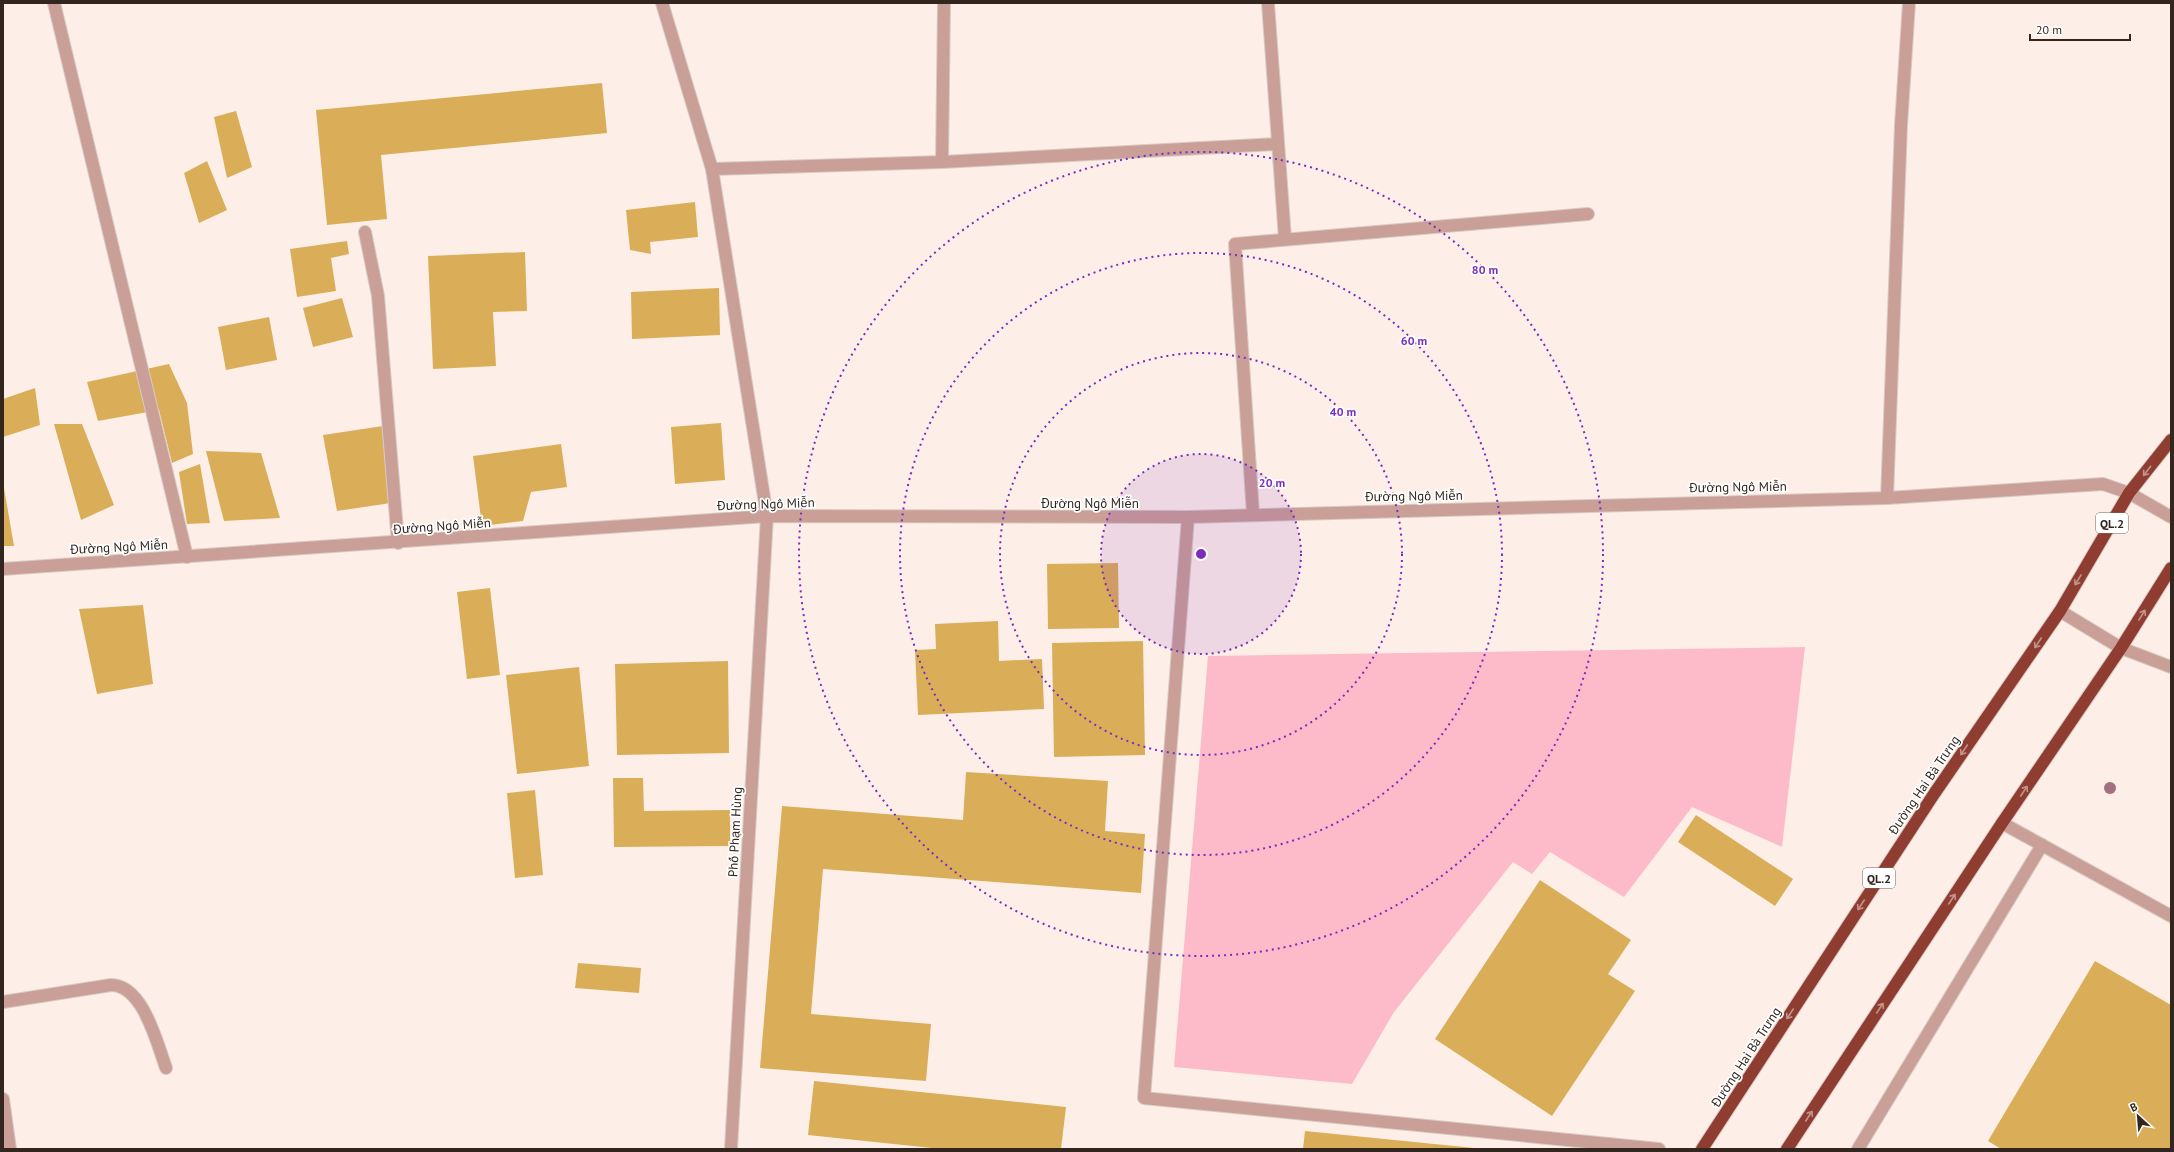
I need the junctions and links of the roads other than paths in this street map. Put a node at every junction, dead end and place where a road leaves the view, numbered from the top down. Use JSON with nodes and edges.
{"nodes":[{"id":1,"x":54,"y":3,"type":"edge"},
{"id":2,"x":662,"y":3,"type":"edge"},
{"id":3,"x":944,"y":3,"type":"edge"},
{"id":4,"x":1268,"y":3,"type":"edge"},
{"id":5,"x":1909,"y":3,"type":"edge"},
{"id":6,"x":1278,"y":144,"type":"junction"},
{"id":7,"x":942,"y":162,"type":"junction"},
{"id":8,"x":712,"y":169,"type":"junction"},
{"id":9,"x":1588,"y":214,"type":"dead end"},
{"id":10,"x":365,"y":232,"type":"dead end"},
{"id":11,"x":1285,"y":240,"type":"junction"},
{"id":12,"x":2171,"y":440,"type":"edge"},
{"id":13,"x":2129,"y":493,"type":"junction"},
{"id":14,"x":1887,"y":498,"type":"junction"},
{"id":15,"x":1253,"y":514,"type":"junction"},
{"id":16,"x":767,"y":516,"type":"junction"},
{"id":17,"x":1188,"y":517,"type":"junction"},
{"id":18,"x":2171,"y":517,"type":"edge"},
{"id":19,"x":398,"y":543,"type":"junction"},
{"id":20,"x":187,"y":557,"type":"junction"},
{"id":21,"x":2171,"y":568,"type":"edge"},
{"id":22,"x":3,"y":569,"type":"edge"},
{"id":23,"x":2060,"y":611,"type":"junction"},
{"id":24,"x":2121,"y":648,"type":"junction"},
{"id":25,"x":2171,"y":667,"type":"edge"},
{"id":26,"x":2002,"y":823,"type":"junction"},
{"id":27,"x":2042,"y":845,"type":"junction"},
{"id":28,"x":2171,"y":916,"type":"edge"},
{"id":29,"x":3,"y":1002,"type":"edge"},
{"id":30,"x":166,"y":1068,"type":"dead end"},
{"id":31,"x":3,"y":1099,"type":"edge"},
{"id":32,"x":10,"y":1149,"type":"edge"},
{"id":33,"x":731,"y":1149,"type":"edge"},
{"id":34,"x":1659,"y":1149,"type":"edge"},
{"id":35,"x":1702,"y":1149,"type":"edge"},
{"id":36,"x":1788,"y":1149,"type":"edge"},
{"id":37,"x":1858,"y":1149,"type":"edge"}],
"edges":[{"from":1,"to":20,"type":"street"},
{"from":2,"to":8,"type":"street","name":"Phố Phạm Hùng"},
{"from":3,"to":7,"type":"street"},
{"from":4,"to":6,"type":"street"},
{"from":5,"to":14,"type":"street"},
{"from":6,"to":7,"type":"street"},
{"from":6,"to":11,"type":"street"},
{"from":7,"to":8,"type":"street"},
{"from":8,"to":16,"type":"street","name":"Phố Phạm Hùng"},
{"from":9,"to":11,"type":"street"},
{"from":10,"to":19,"type":"street"},
{"from":11,"to":15,"type":"street"},
{"from":12,"to":13,"type":"highway","name":"Đường Hai Bà Trưng","number":"QL.2","one_way":true},
{"from":13,"to":14,"type":"street","name":"Đường Ngô Miễn"},
{"from":13,"to":18,"type":"street","name":"Đường Ngô Miễn"},
{"from":13,"to":23,"type":"highway","name":"Đường Hai Bà Trưng","number":"QL.2","one_way":true},
{"from":14,"to":15,"type":"street","name":"Đường Ngô Miễn"},
{"from":15,"to":17,"type":"street","name":"Đường Ngô Miễn"},
{"from":16,"to":17,"type":"street","name":"Đường Ngô Miễn"},
{"from":16,"to":19,"type":"street","name":"Đường Ngô Miễn"},
{"from":16,"to":33,"type":"street","name":"Phố Phạm Hùng"},
{"from":17,"to":34,"type":"street"},
{"from":19,"to":20,"type":"street","name":"Đường Ngô Miễn"},
{"from":20,"to":22,"type":"street","name":"Đường Ngô Miễn"},
{"from":24,"to":21,"type":"highway","one_way":true},
{"from":23,"to":24,"type":"street"},
{"from":23,"to":35,"type":"highway","name":"Đường Hai Bà Trưng","number":"QL.2","one_way":true},
{"from":24,"to":25,"type":"street"},
{"from":26,"to":24,"type":"highway","one_way":true},
{"from":26,"to":27,"type":"street"},
{"from":36,"to":26,"type":"highway","one_way":true},
{"from":27,"to":28,"type":"street"},
{"from":27,"to":37,"type":"street"},
{"from":29,"to":30,"type":"street"},
{"from":31,"to":32,"type":"street"}]}
